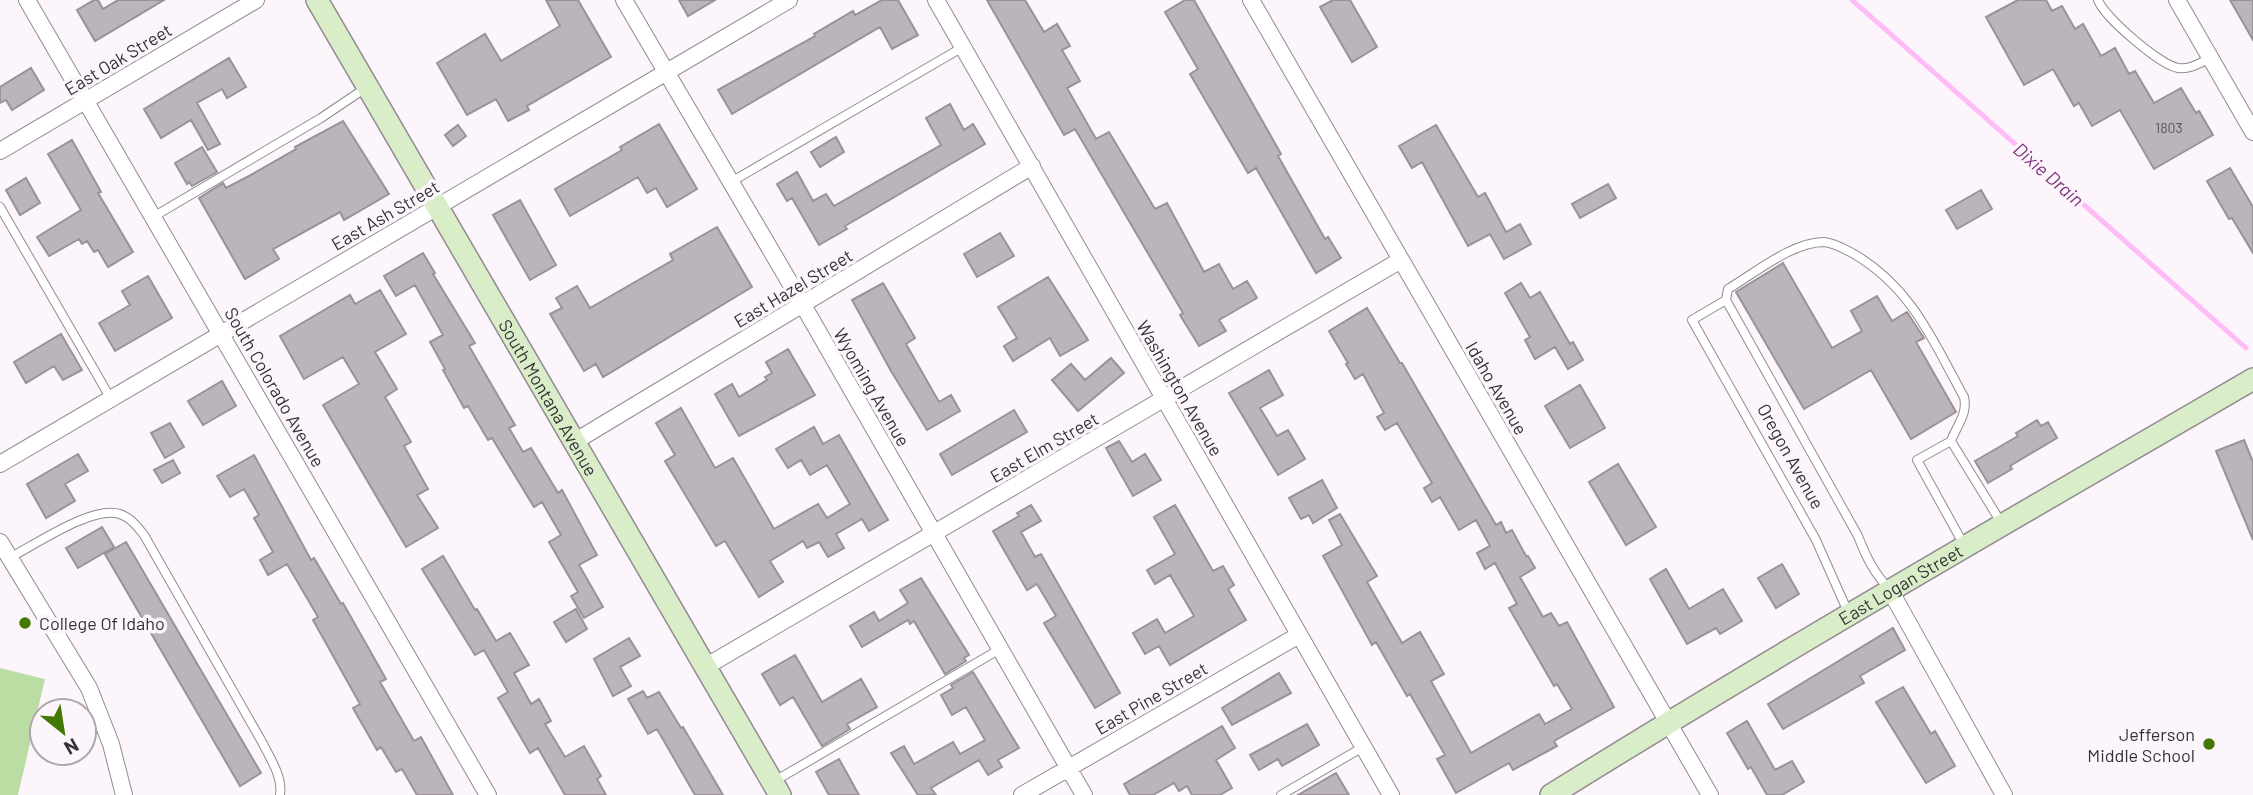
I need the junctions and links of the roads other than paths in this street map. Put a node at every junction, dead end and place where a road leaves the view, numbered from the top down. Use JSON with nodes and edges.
{"nodes":[{"id":1,"x":27,"y":0,"type":"edge"},
{"id":2,"x":256,"y":0,"type":"edge"},
{"id":3,"x":317,"y":0,"type":"edge"},
{"id":4,"x":624,"y":0,"type":"edge"},
{"id":5,"x":789,"y":0,"type":"edge"},
{"id":6,"x":936,"y":0,"type":"edge"},
{"id":7,"x":1251,"y":0,"type":"edge"},
{"id":8,"x":2098,"y":0,"type":"edge"},
{"id":9,"x":2177,"y":0,"type":"edge"},
{"id":10,"x":963,"y":47,"type":"junction"},
{"id":11,"x":2210,"y":58,"type":"junction"},
{"id":12,"x":667,"y":72,"type":"junction"},
{"id":13,"x":367,"y":87,"type":"junction"},
{"id":14,"x":85,"y":101,"type":"junction"},
{"id":15,"x":2253,"y":132,"type":"edge"},
{"id":16,"x":0,"y":151,"type":"edge"},
{"id":17,"x":1032,"y":166,"type":"junction"},
{"id":18,"x":731,"y":182,"type":"junction"},
{"id":19,"x":0,"y":207,"type":"edge"},
{"id":20,"x":437,"y":207,"type":"junction"},
{"id":21,"x":153,"y":217,"type":"junction"},
{"id":22,"x":1401,"y":260,"type":"junction"},
{"id":23,"x":1727,"y":300,"type":"junction"},
{"id":24,"x":803,"y":305,"type":"junction"},
{"id":25,"x":221,"y":334,"type":"junction"},
{"id":26,"x":2253,"y":379,"type":"edge"},
{"id":27,"x":111,"y":399,"type":"junction"},
{"id":28,"x":1164,"y":399,"type":"junction"},
{"id":29,"x":1951,"y":440,"type":"junction"},
{"id":30,"x":574,"y":442,"type":"junction"},
{"id":31,"x":0,"y":464,"type":"edge"},
{"id":32,"x":2003,"y":524,"type":"junction"},
{"id":33,"x":933,"y":533,"type":"junction"},
{"id":34,"x":0,"y":542,"type":"edge"},
{"id":35,"x":1964,"y":547,"type":"junction"},
{"id":36,"x":9,"y":558,"type":"junction"},
{"id":37,"x":1890,"y":590,"type":"junction"},
{"id":38,"x":1850,"y":615,"type":"junction"},
{"id":39,"x":1299,"y":635,"type":"junction"},
{"id":40,"x":1000,"y":649,"type":"junction"},
{"id":41,"x":705,"y":667,"type":"junction"},
{"id":42,"x":1668,"y":722,"type":"junction"},
{"id":43,"x":1363,"y":747,"type":"junction"},
{"id":44,"x":1069,"y":768,"type":"junction"},
{"id":45,"x":776,"y":789,"type":"edge"},
{"id":46,"x":124,"y":795,"type":"edge"},
{"id":47,"x":280,"y":795,"type":"edge"},
{"id":48,"x":488,"y":795,"type":"edge"},
{"id":49,"x":1022,"y":795,"type":"edge"},
{"id":50,"x":1084,"y":795,"type":"edge"},
{"id":51,"x":1281,"y":795,"type":"edge"},
{"id":52,"x":1391,"y":795,"type":"edge"},
{"id":53,"x":1551,"y":795,"type":"edge"},
{"id":54,"x":1710,"y":795,"type":"edge"},
{"id":55,"x":2004,"y":795,"type":"edge"}],
"edges":[{"from":1,"to":14,"type":"street","name":"South Colorado Avenue"},
{"from":2,"to":14,"type":"street","name":"East Oak Street"},
{"from":3,"to":13,"type":"street","name":"South Montana Avenue"},
{"from":4,"to":12,"type":"street","name":"Wyoming Avenue"},
{"from":5,"to":12,"type":"street","name":"East Ash Street"},
{"from":6,"to":10,"type":"street","name":"Washington Avenue"},
{"from":7,"to":22,"type":"street","name":"Idaho Avenue"},
{"from":8,"to":11,"type":"lane"},
{"from":9,"to":11,"type":"street"},
{"from":10,"to":17,"type":"street","name":"Washington Avenue"},
{"from":10,"to":18,"type":"lane"},
{"from":11,"to":15,"type":"street"},
{"from":12,"to":18,"type":"street","name":"Wyoming Avenue"},
{"from":12,"to":20,"type":"street","name":"East Ash Street"},
{"from":13,"to":20,"type":"street","name":"South Montana Avenue"},
{"from":13,"to":21,"type":"lane"},
{"from":14,"to":16,"type":"street","name":"East Oak Street"},
{"from":14,"to":21,"type":"street","name":"South Colorado Avenue"},
{"from":17,"to":24,"type":"street","name":"East Hazel Street"},
{"from":17,"to":28,"type":"street","name":"Washington Avenue"},
{"from":18,"to":24,"type":"street","name":"Wyoming Avenue"},
{"from":19,"to":27,"type":"lane"},
{"from":20,"to":25,"type":"street","name":"East Ash Street"},
{"from":20,"to":30,"type":"street","name":"South Montana Avenue"},
{"from":21,"to":25,"type":"street","name":"South Colorado Avenue"},
{"from":22,"to":28,"type":"street","name":"East Elm Street"},
{"from":22,"to":42,"type":"street","name":"Idaho Avenue"},
{"from":23,"to":29,"type":"lane"},
{"from":23,"to":37,"type":"lane"},
{"from":23,"to":38,"type":"lane","name":"Oregon Avenue"},
{"from":24,"to":30,"type":"street","name":"East Hazel Street"},
{"from":24,"to":33,"type":"street","name":"Wyoming Avenue"},
{"from":25,"to":27,"type":"street","name":"East Ash Street"},
{"from":25,"to":48,"type":"street","name":"South Colorado Avenue"},
{"from":26,"to":32,"type":"street","name":"East Logan Street"},
{"from":27,"to":31,"type":"street","name":"East Ash Street"},
{"from":28,"to":33,"type":"street","name":"East Elm Street"},
{"from":28,"to":39,"type":"street","name":"Washington Avenue"},
{"from":29,"to":32,"type":"lane"},
{"from":29,"to":35,"type":"lane"},
{"from":30,"to":41,"type":"street","name":"South Montana Avenue"},
{"from":32,"to":35,"type":"street","name":"East Logan Street"},
{"from":33,"to":40,"type":"street","name":"Wyoming Avenue"},
{"from":33,"to":41,"type":"street","name":"East Elm Street"},
{"from":34,"to":36,"type":"street"},
{"from":35,"to":37,"type":"street","name":"East Logan Street"},
{"from":36,"to":46,"type":"street"},
{"from":36,"to":47,"type":"lane"},
{"from":37,"to":38,"type":"street","name":"East Logan Street"},
{"from":37,"to":55,"type":"street"},
{"from":38,"to":42,"type":"street","name":"East Logan Street"},
{"from":39,"to":43,"type":"street","name":"Washington Avenue"},
{"from":39,"to":44,"type":"street","name":"East Pine Street"},
{"from":40,"to":44,"type":"street","name":"Wyoming Avenue"},
{"from":40,"to":45,"type":"lane"},
{"from":41,"to":45,"type":"street","name":"South Montana Avenue"},
{"from":42,"to":53,"type":"street","name":"East Logan Street"},
{"from":42,"to":54,"type":"street","name":"Idaho Avenue"},
{"from":43,"to":51,"type":"lane"},
{"from":43,"to":52,"type":"street","name":"Washington Avenue"},
{"from":44,"to":49,"type":"street","name":"East Pine Street"},
{"from":44,"to":50,"type":"street","name":"Wyoming Avenue"}]}
